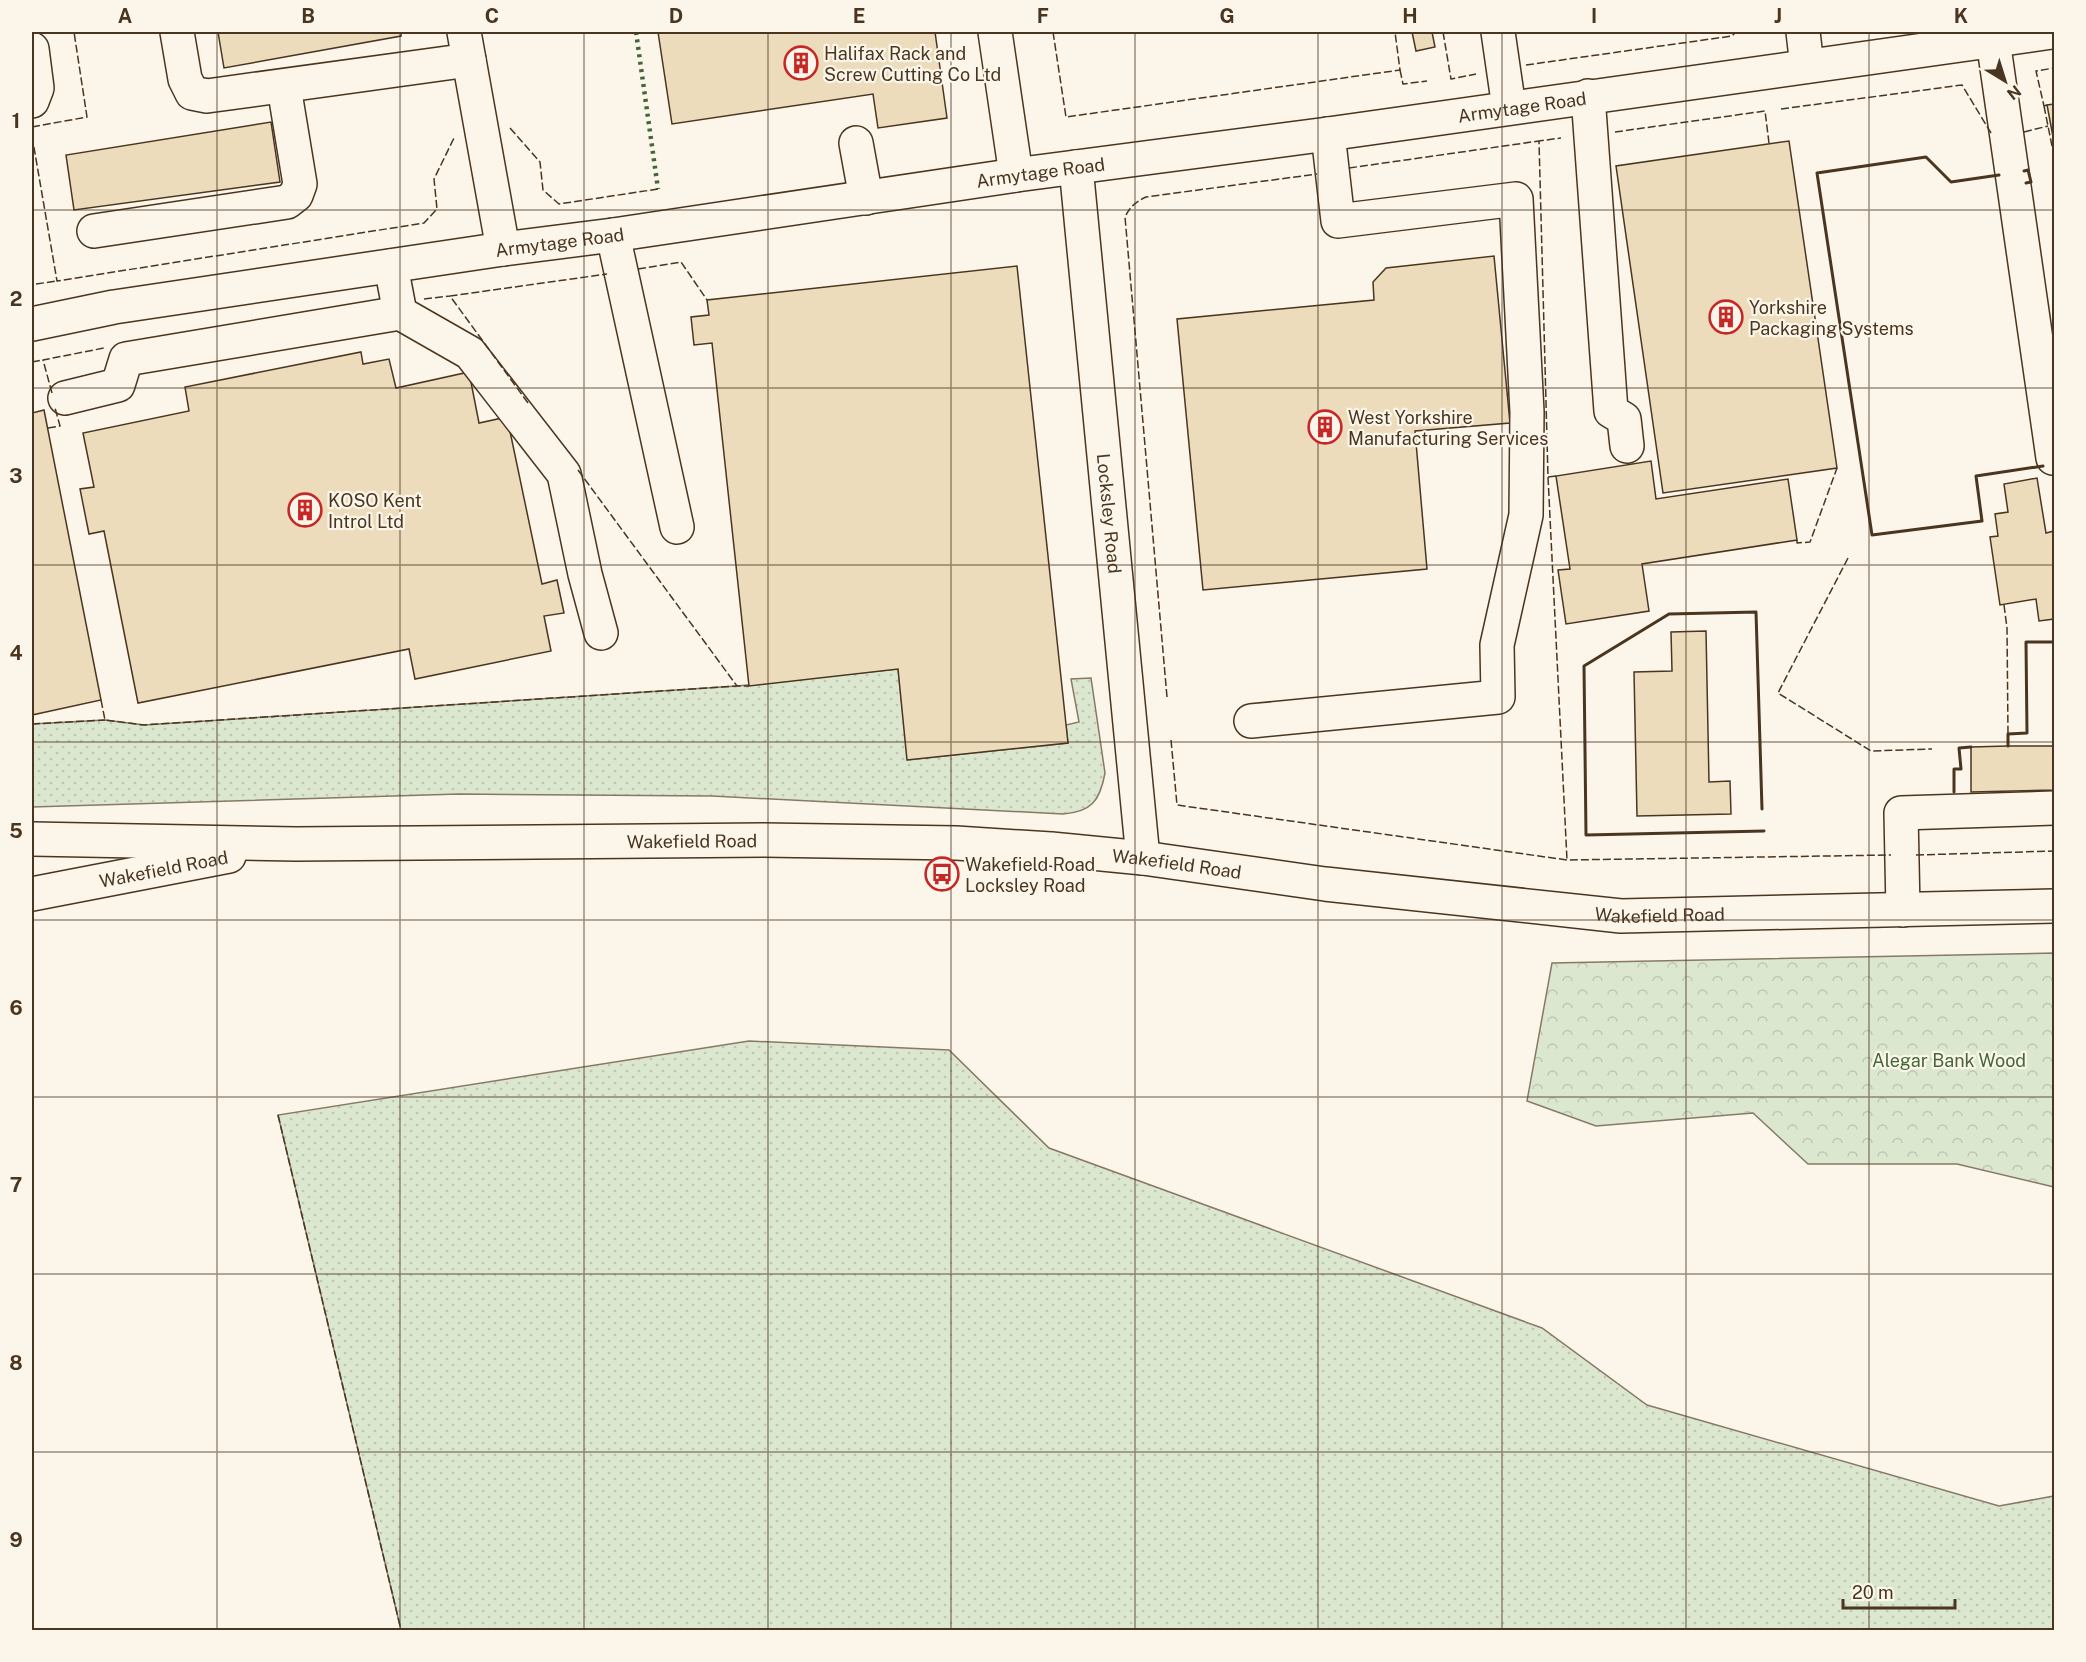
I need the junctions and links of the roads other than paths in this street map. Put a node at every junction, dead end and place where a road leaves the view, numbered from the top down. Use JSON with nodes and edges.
{"nodes":[{"id":1,"x":177,"y":32,"type":"edge"},
{"id":2,"x":995,"y":32,"type":"edge"},
{"id":3,"x":1498,"y":32,"type":"edge"},
{"id":4,"x":1803,"y":32,"type":"edge"},
{"id":5,"x":2052,"y":32,"type":"edge"},
{"id":6,"x":1993,"y":40,"type":"junction"},
{"id":7,"x":466,"y":46,"type":"edge"},
{"id":8,"x":32,"y":49,"type":"edge"},
{"id":9,"x":1808,"y":66,"type":"junction"},
{"id":10,"x":284,"y":87,"type":"junction"},
{"id":11,"x":1588,"y":96,"type":"junction"},
{"id":12,"x":32,"y":101,"type":"edge"},
{"id":13,"x":1509,"y":108,"type":"junction"},
{"id":14,"x":1328,"y":134,"type":"junction"},
{"id":15,"x":856,"y":143,"type":"dead end"},
{"id":16,"x":1076,"y":167,"type":"junction"},
{"id":17,"x":1016,"y":175,"type":"junction"},
{"id":18,"x":866,"y":198,"type":"junction"},
{"id":19,"x":94,"y":231,"type":"dead end"},
{"id":20,"x":613,"y":235,"type":"junction"},
{"id":21,"x":502,"y":249,"type":"junction"},
{"id":22,"x":391,"y":266,"type":"junction"},
{"id":23,"x":114,"y":307,"type":"junction"},
{"id":24,"x":400,"y":313,"type":"junction"},
{"id":25,"x":32,"y":324,"type":"edge"},
{"id":26,"x":126,"y":359,"type":"junction"},
{"id":27,"x":65,"y":398,"type":"dead end"},
{"id":28,"x":1627,"y":446,"type":"dead end"},
{"id":29,"x":2053,"y":458,"type":"dead end"},
{"id":30,"x":676,"y":527,"type":"dead end"},
{"id":31,"x":601,"y":633,"type":"dead end"},
{"id":32,"x":1251,"y":721,"type":"dead end"},
{"id":33,"x":2055,"y":808,"type":"edge"},
{"id":34,"x":32,"y":839,"type":"edge"},
{"id":35,"x":296,"y":844,"type":"junction"},
{"id":36,"x":1143,"y":858,"type":"junction"},
{"id":37,"x":32,"y":894,"type":"edge"},
{"id":38,"x":2055,"y":906,"type":"edge"},
{"id":39,"x":1903,"y":910,"type":"junction"}],
"edges":[{"from":1,"to":10,"type":"street"},
{"from":2,"to":17,"type":"street"},
{"from":3,"to":13,"type":"street"},
{"from":4,"to":9,"type":"street"},
{"from":5,"to":6,"type":"street","name":"Armytage Road"},
{"from":6,"to":9,"type":"street","name":"Armytage Road"},
{"from":6,"to":29,"type":"street"},
{"from":7,"to":10,"type":"street"},
{"from":7,"to":21,"type":"street"},
{"from":8,"to":12,"type":"street"},
{"from":9,"to":11,"type":"street","name":"Armytage Road"},
{"from":10,"to":19,"type":"street"},
{"from":11,"to":13,"type":"street","name":"Armytage Road"},
{"from":11,"to":28,"type":"street"},
{"from":13,"to":14,"type":"street","name":"Armytage Road"},
{"from":14,"to":16,"type":"street","name":"Armytage Road"},
{"from":14,"to":32,"type":"street"},
{"from":15,"to":18,"type":"street"},
{"from":16,"to":17,"type":"street","name":"Armytage Road"},
{"from":16,"to":36,"type":"street","name":"Locksley Road"},
{"from":17,"to":18,"type":"street","name":"Armytage Road"},
{"from":18,"to":20,"type":"street","name":"Armytage Road"},
{"from":20,"to":21,"type":"street","name":"Armytage Road"},
{"from":20,"to":30,"type":"street"},
{"from":21,"to":22,"type":"street","name":"Armytage Road"},
{"from":22,"to":23,"type":"street","name":"Armytage Road"},
{"from":22,"to":24,"type":"street"},
{"from":23,"to":25,"type":"street","name":"Armytage Road"},
{"from":23,"to":26,"type":"street"},
{"from":24,"to":26,"type":"street"},
{"from":24,"to":31,"type":"street"},
{"from":26,"to":27,"type":"street"},
{"from":33,"to":39,"type":"street"},
{"from":34,"to":35,"type":"street","name":"Wakefield Road"},
{"from":35,"to":36,"type":"street","name":"Wakefield Road"},
{"from":35,"to":37,"type":"street","name":"Wakefield Road"},
{"from":36,"to":39,"type":"street","name":"Wakefield Road"},
{"from":38,"to":39,"type":"street","name":"Wakefield Road"}]}
